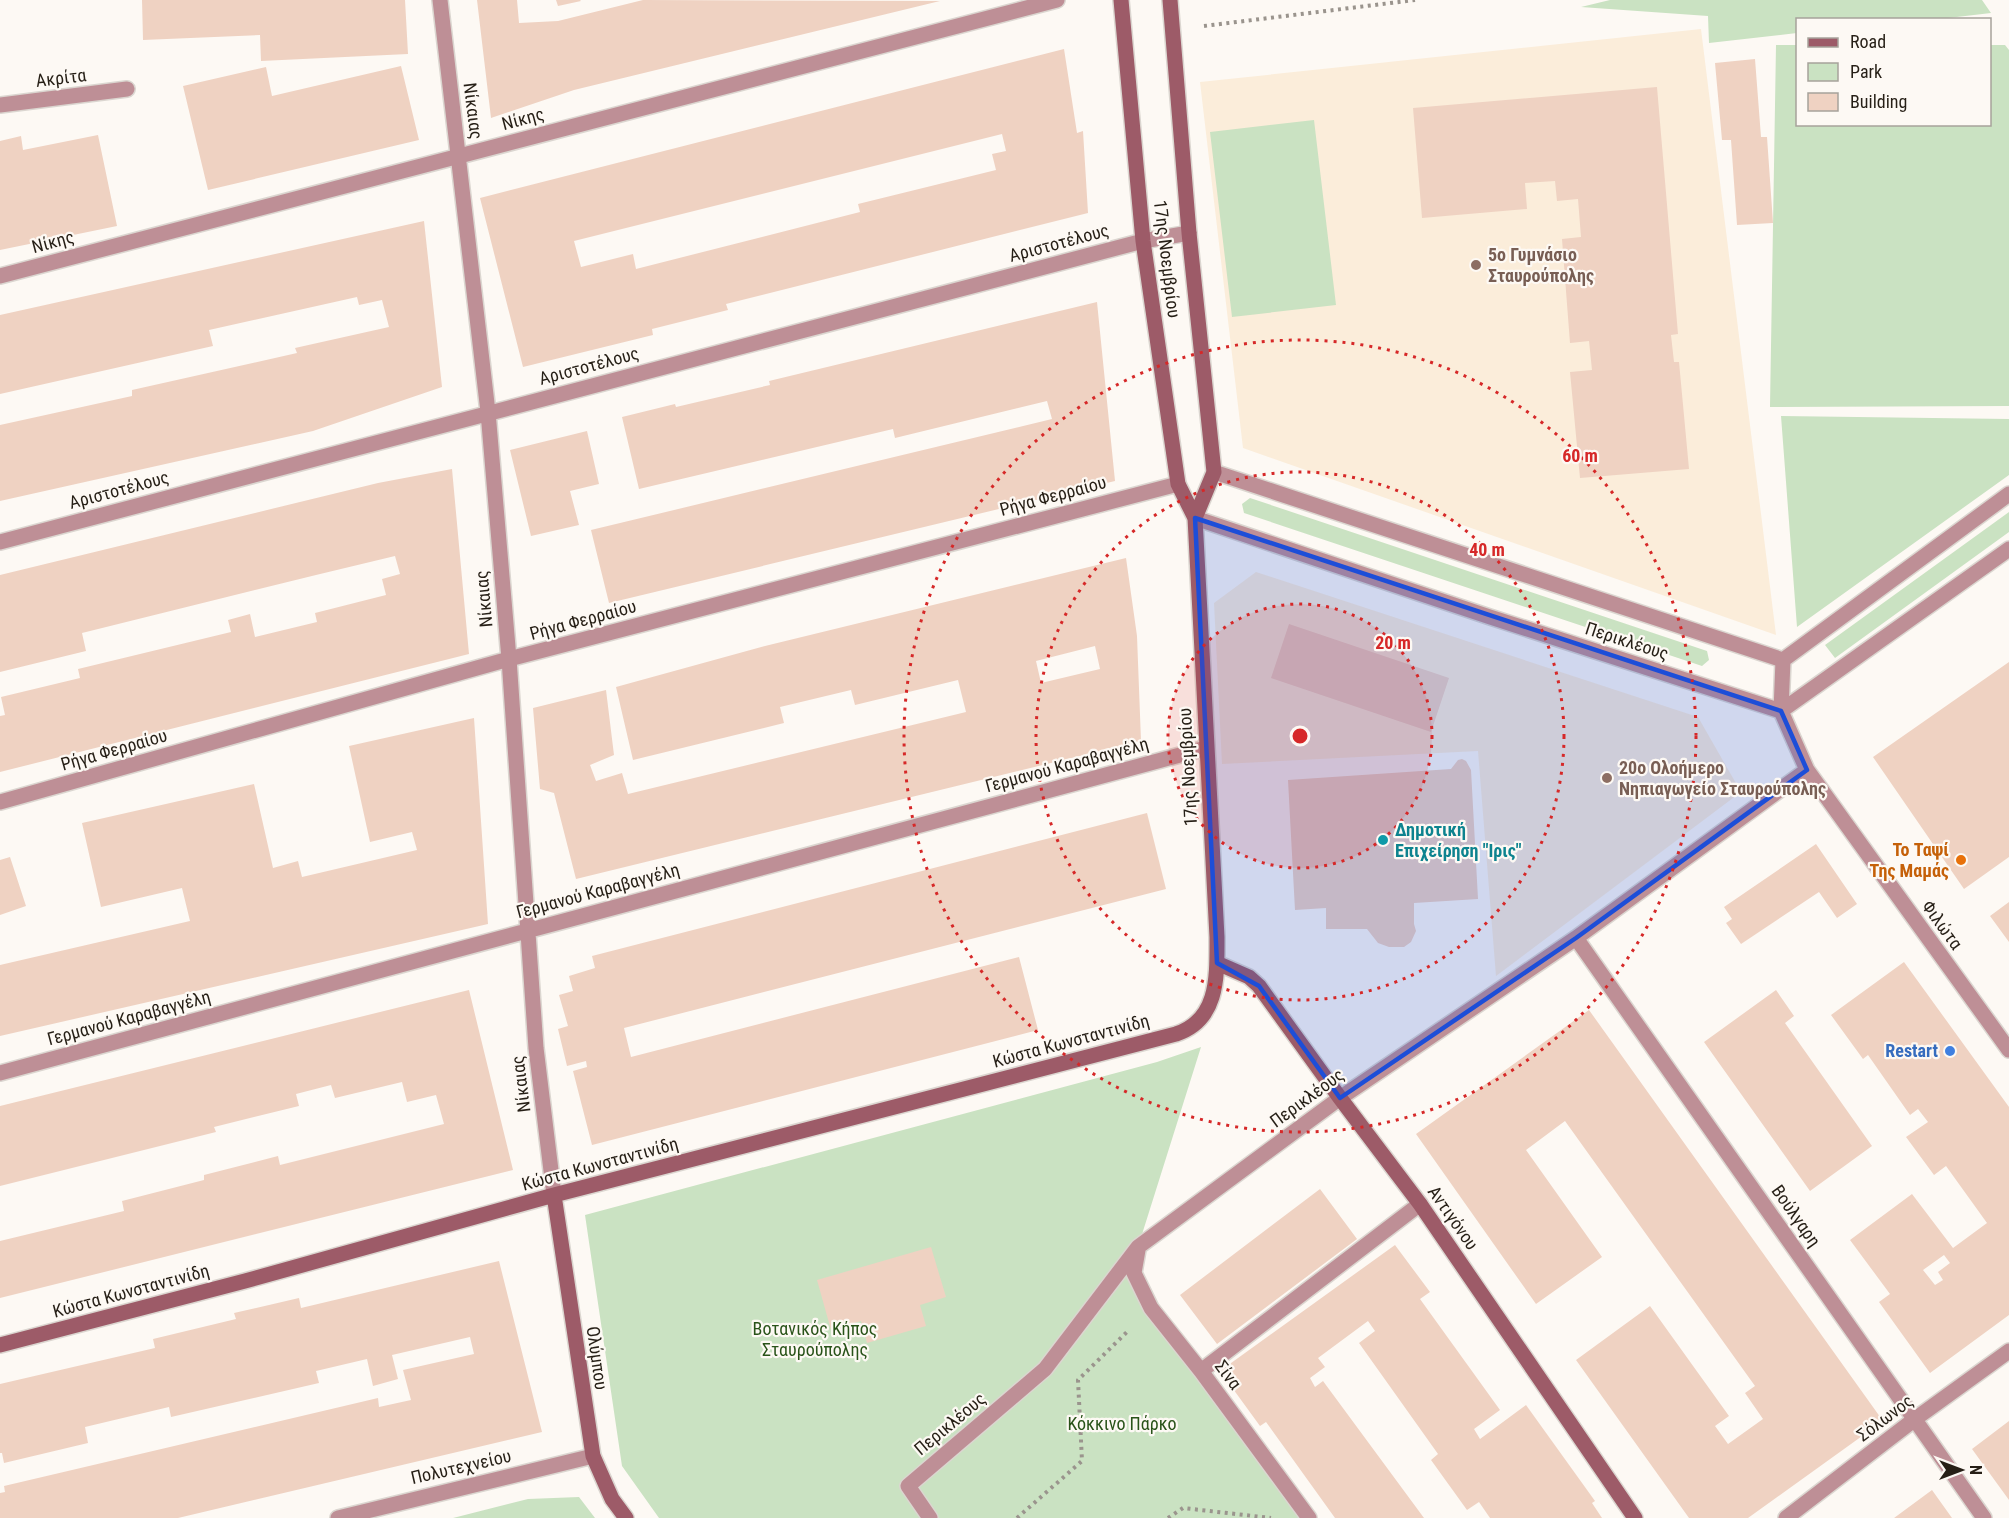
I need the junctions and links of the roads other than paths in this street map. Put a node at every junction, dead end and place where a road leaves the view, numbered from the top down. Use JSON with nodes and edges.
{"nodes":[{"id":1,"x":440,"y":0,"type":"edge"},
{"id":2,"x":1057,"y":0,"type":"edge"},
{"id":3,"x":1121,"y":0,"type":"edge"},
{"id":4,"x":1170,"y":0,"type":"edge"},
{"id":5,"x":127,"y":89,"type":"dead end"},
{"id":6,"x":0,"y":105,"type":"edge"},
{"id":7,"x":459,"y":155,"type":"junction"},
{"id":8,"x":1190,"y":233,"type":"junction"},
{"id":9,"x":1143,"y":241,"type":"junction"},
{"id":10,"x":0,"y":276,"type":"edge"},
{"id":11,"x":488,"y":412,"type":"junction"},
{"id":12,"x":1214,"y":472,"type":"junction"},
{"id":13,"x":1178,"y":484,"type":"junction"},
{"id":14,"x":2009,"y":494,"type":"edge"},
{"id":15,"x":1195,"y":518,"type":"junction"},
{"id":16,"x":0,"y":542,"type":"edge"},
{"id":17,"x":2009,"y":549,"type":"edge"},
{"id":18,"x":509,"y":660,"type":"junction"},
{"id":19,"x":1783,"y":660,"type":"junction"},
{"id":20,"x":1780,"y":711,"type":"junction"},
{"id":21,"x":1206,"y":748,"type":"junction"},
{"id":22,"x":1807,"y":771,"type":"junction"},
{"id":23,"x":0,"y":802,"type":"edge"},
{"id":24,"x":526,"y":930,"type":"junction"},
{"id":25,"x":1576,"y":938,"type":"junction"},
{"id":26,"x":1216,"y":963,"type":"junction"},
{"id":27,"x":1205,"y":1012,"type":"joint"},
{"id":28,"x":2009,"y":1050,"type":"edge"},
{"id":29,"x":0,"y":1073,"type":"edge"},
{"id":30,"x":1340,"y":1098,"type":"junction"},
{"id":31,"x":554,"y":1196,"type":"junction"},
{"id":32,"x":1420,"y":1204,"type":"junction"},
{"id":33,"x":1138,"y":1247,"type":"junction"},
{"id":34,"x":0,"y":1345,"type":"edge"},
{"id":35,"x":2009,"y":1351,"type":"edge"},
{"id":36,"x":1201,"y":1371,"type":"junction"},
{"id":37,"x":1915,"y":1419,"type":"junction"},
{"id":38,"x":593,"y":1456,"type":"junction"},
{"id":39,"x":338,"y":1518,"type":"edge"},
{"id":40,"x":626,"y":1518,"type":"edge"},
{"id":41,"x":930,"y":1518,"type":"edge"},
{"id":42,"x":1309,"y":1518,"type":"edge"},
{"id":43,"x":1635,"y":1518,"type":"edge"},
{"id":44,"x":1786,"y":1518,"type":"edge"},
{"id":45,"x":1984,"y":1518,"type":"edge"}],
"edges":[{"from":1,"to":7,"type":"street","name":"Νίκαιας"},
{"from":2,"to":7,"type":"street","name":"Νίκης"},
{"from":3,"to":9,"type":"street","name":"17ης Νοεμβρίου"},
{"from":4,"to":8,"type":"street","name":"17ης Νοεμβρίου"},
{"from":5,"to":6,"type":"street","name":"Ακρίτα"},
{"from":7,"to":10,"type":"street","name":"Νίκης"},
{"from":7,"to":11,"type":"street","name":"Νίκαιας"},
{"from":8,"to":9,"type":"street","name":"Αριστοτέλους"},
{"from":8,"to":12,"type":"street","name":"17ης Νοεμβρίου"},
{"from":9,"to":11,"type":"street","name":"Αριστοτέλους"},
{"from":9,"to":13,"type":"street","name":"17ης Νοεμβρίου"},
{"from":11,"to":16,"type":"street","name":"Αριστοτέλους"},
{"from":11,"to":18,"type":"street","name":"Νίκαιας"},
{"from":12,"to":15,"type":"street","name":"17ης Νοεμβρίου"},
{"from":12,"to":19,"type":"street","name":"Περικλέους"},
{"from":13,"to":15,"type":"street","name":"17ης Νοεμβρίου"},
{"from":13,"to":18,"type":"street","name":"Ρήγα Φερραίου"},
{"from":14,"to":19,"type":"street"},
{"from":15,"to":20,"type":"street","name":"Περικλέους"},
{"from":15,"to":21,"type":"street","name":"17ης Νοεμβρίου"},
{"from":17,"to":20,"type":"street"},
{"from":18,"to":23,"type":"street","name":"Ρήγα Φερραίου"},
{"from":18,"to":24,"type":"street","name":"Νίκαιας"},
{"from":19,"to":20,"type":"street","name":"Φιλώτα"},
{"from":20,"to":22,"type":"street","name":"Φιλώτα"},
{"from":21,"to":24,"type":"street","name":"Γερμανού Καραβαγγέλη"},
{"from":21,"to":26,"type":"street","name":"17ης Νοεμβρίου"},
{"from":22,"to":25,"type":"street","name":"Περικλέους"},
{"from":22,"to":28,"type":"street","name":"Φιλώτα"},
{"from":24,"to":29,"type":"street","name":"Γερμανού Καραβαγγέλη"},
{"from":24,"to":31,"type":"street","name":"Νίκαιας"},
{"from":25,"to":30,"type":"street","name":"Περικλέους"},
{"from":25,"to":37,"type":"street","name":"Βούλγαρη"},
{"from":26,"to":27,"type":"street","name":"17ης Νοεμβρίου"},
{"from":26,"to":30,"type":"street","name":"Αντιγόνου"},
{"from":27,"to":31,"type":"street","name":"Κώστα Κωνσταντινίδη"},
{"from":30,"to":32,"type":"street","name":"Αντιγόνου"},
{"from":30,"to":33,"type":"street","name":"Περικλέους"},
{"from":31,"to":34,"type":"street","name":"Κώστα Κωνσταντινίδη"},
{"from":31,"to":38,"type":"street","name":"Ολύμπου"},
{"from":32,"to":36,"type":"street"},
{"from":32,"to":43,"type":"street","name":"Αντιγόνου"},
{"from":33,"to":36,"type":"street","name":"Σίνα"},
{"from":33,"to":41,"type":"street","name":"Περικλέους"},
{"from":35,"to":37,"type":"street","name":"Σόλωνος"},
{"from":36,"to":42,"type":"street","name":"Σίνα"},
{"from":37,"to":44,"type":"street","name":"Σόλωνος"},
{"from":37,"to":45,"type":"street","name":"Βούλγαρη"},
{"from":38,"to":39,"type":"street","name":"Πολυτεχνείου"},
{"from":38,"to":40,"type":"street","name":"Ολύμπου"}]}
